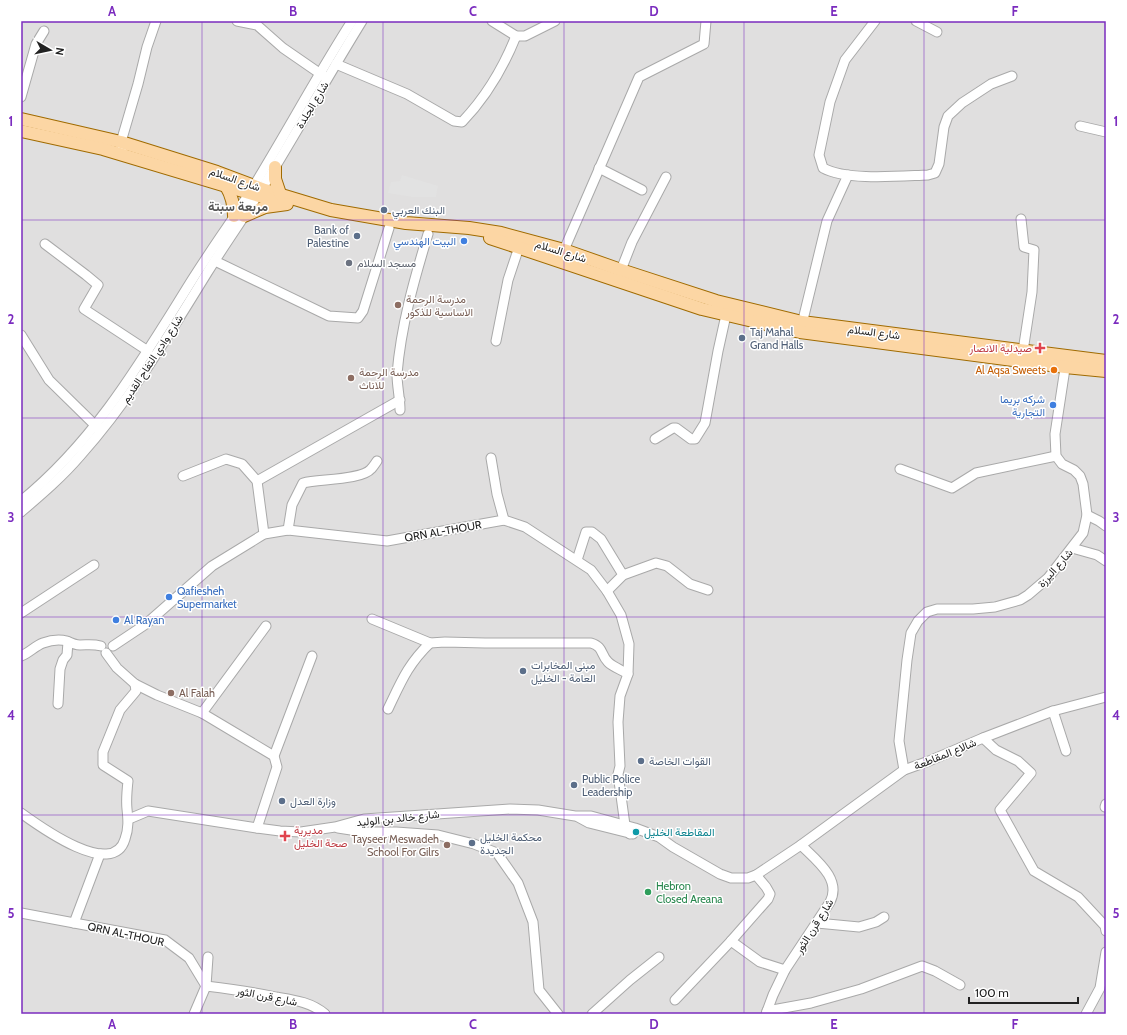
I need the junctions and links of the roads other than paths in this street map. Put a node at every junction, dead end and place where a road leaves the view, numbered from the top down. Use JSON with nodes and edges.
{"nodes":[{"id":1,"x":156,"y":21,"type":"edge"},
{"id":2,"x":237,"y":21,"type":"edge"},
{"id":3,"x":352,"y":21,"type":"edge"},
{"id":4,"x":362,"y":21,"type":"edge"},
{"id":5,"x":492,"y":21,"type":"edge"},
{"id":6,"x":555,"y":21,"type":"edge"},
{"id":7,"x":706,"y":21,"type":"edge"},
{"id":8,"x":875,"y":21,"type":"edge"},
{"id":9,"x":916,"y":21,"type":"edge"},
{"id":10,"x":257,"y":23,"type":"edge"},
{"id":11,"x":44,"y":31,"type":"dead end"},
{"id":12,"x":937,"y":32,"type":"dead end"},
{"id":13,"x":516,"y":36,"type":"junction"},
{"id":14,"x":336,"y":64,"type":"junction"},
{"id":15,"x":324,"y":76,"type":"junction"},
{"id":16,"x":1012,"y":76,"type":"dead end"},
{"id":17,"x":21,"y":97,"type":"edge"},
{"id":18,"x":21,"y":119,"type":"edge"},
{"id":19,"x":1080,"y":126,"type":"dead end"},
{"id":20,"x":21,"y":131,"type":"edge"},
{"id":21,"x":1106,"y":132,"type":"edge"},
{"id":22,"x":120,"y":142,"type":"junction"},
{"id":23,"x":124,"y":155,"type":"junction"},
{"id":24,"x":275,"y":167,"type":"junction"},
{"id":25,"x":599,"y":168,"type":"junction"},
{"id":26,"x":848,"y":175,"type":"junction"},
{"id":27,"x":666,"y":177,"type":"dead end"},
{"id":28,"x":226,"y":186,"type":"junction"},
{"id":29,"x":642,"y":190,"type":"dead end"},
{"id":30,"x":256,"y":191,"type":"junction"},
{"id":31,"x":280,"y":194,"type":"junction"},
{"id":32,"x":287,"y":204,"type":"junction"},
{"id":33,"x":239,"y":216,"type":"junction"},
{"id":34,"x":1021,"y":219,"type":"dead end"},
{"id":35,"x":389,"y":228,"type":"junction"},
{"id":36,"x":428,"y":234,"type":"junction"},
{"id":37,"x":45,"y":244,"type":"dead end"},
{"id":38,"x":520,"y":247,"type":"junction"},
{"id":39,"x":564,"y":250,"type":"junction"},
{"id":40,"x":215,"y":261,"type":"junction"},
{"id":41,"x":621,"y":270,"type":"junction"},
{"id":42,"x":726,"y":315,"type":"junction"},
{"id":43,"x":801,"y":327,"type":"junction"},
{"id":44,"x":21,"y":336,"type":"edge"},
{"id":45,"x":496,"y":341,"type":"dead end"},
{"id":46,"x":148,"y":350,"type":"junction"},
{"id":47,"x":1023,"y":351,"type":"junction"},
{"id":48,"x":1106,"y":361,"type":"edge"},
{"id":49,"x":1066,"y":362,"type":"junction"},
{"id":50,"x":1106,"y":370,"type":"edge"},
{"id":51,"x":400,"y":400,"type":"junction"},
{"id":52,"x":400,"y":410,"type":"dead end"},
{"id":53,"x":98,"y":428,"type":"junction"},
{"id":54,"x":655,"y":439,"type":"dead end"},
{"id":55,"x":1056,"y":456,"type":"junction"},
{"id":56,"x":491,"y":458,"type":"dead end"},
{"id":57,"x":376,"y":461,"type":"dead end"},
{"id":58,"x":900,"y":469,"type":"dead end"},
{"id":59,"x":182,"y":476,"type":"dead end"},
{"id":60,"x":257,"y":481,"type":"junction"},
{"id":61,"x":21,"y":500,"type":"edge"},
{"id":62,"x":21,"y":512,"type":"edge"},
{"id":63,"x":1087,"y":515,"type":"junction"},
{"id":64,"x":504,"y":520,"type":"junction"},
{"id":65,"x":1106,"y":526,"type":"edge"},
{"id":66,"x":288,"y":530,"type":"junction"},
{"id":67,"x":264,"y":534,"type":"junction"},
{"id":68,"x":1072,"y":548,"type":"junction"},
{"id":69,"x":577,"y":560,"type":"junction"},
{"id":70,"x":1106,"y":561,"type":"edge"},
{"id":71,"x":94,"y":565,"type":"dead end"},
{"id":72,"x":623,"y":575,"type":"junction"},
{"id":73,"x":708,"y":590,"type":"dead end"},
{"id":74,"x":607,"y":591,"type":"junction"},
{"id":75,"x":21,"y":613,"type":"edge"},
{"id":76,"x":372,"y":619,"type":"dead end"},
{"id":77,"x":266,"y":626,"type":"dead end"},
{"id":78,"x":68,"y":642,"type":"junction"},
{"id":79,"x":430,"y":643,"type":"junction"},
{"id":80,"x":103,"y":650,"type":"junction"},
{"id":81,"x":21,"y":656,"type":"edge"},
{"id":82,"x":312,"y":656,"type":"dead end"},
{"id":83,"x":628,"y":674,"type":"junction"},
{"id":84,"x":135,"y":684,"type":"junction"},
{"id":85,"x":1106,"y":697,"type":"edge"},
{"id":86,"x":58,"y":704,"type":"dead end"},
{"id":87,"x":388,"y":709,"type":"dead end"},
{"id":88,"x":1053,"y":711,"type":"junction"},
{"id":89,"x":202,"y":713,"type":"junction"},
{"id":90,"x":983,"y":738,"type":"junction"},
{"id":91,"x":1066,"y":752,"type":"dead end"},
{"id":92,"x":274,"y":756,"type":"junction"},
{"id":93,"x":904,"y":770,"type":"junction"},
{"id":94,"x":126,"y":808,"type":"junction"},
{"id":95,"x":148,"y":811,"type":"junction"},
{"id":96,"x":21,"y":813,"type":"edge"},
{"id":97,"x":129,"y":819,"type":"junction"},
{"id":98,"x":335,"y":827,"type":"junction"},
{"id":99,"x":257,"y":828,"type":"junction"},
{"id":100,"x":629,"y":829,"type":"junction"},
{"id":101,"x":801,"y":845,"type":"junction"},
{"id":102,"x":100,"y":854,"type":"junction"},
{"id":103,"x":756,"y":875,"type":"junction"},
{"id":104,"x":21,"y":913,"type":"edge"},
{"id":105,"x":884,"y":917,"type":"dead end"},
{"id":106,"x":74,"y":923,"type":"junction"},
{"id":107,"x":817,"y":923,"type":"junction"},
{"id":108,"x":1106,"y":931,"type":"edge"},
{"id":109,"x":731,"y":941,"type":"junction"},
{"id":110,"x":1106,"y":952,"type":"edge"},
{"id":111,"x":208,"y":957,"type":"dead end"},
{"id":112,"x":660,"y":957,"type":"dead end"},
{"id":113,"x":785,"y":970,"type":"junction"},
{"id":114,"x":960,"y":985,"type":"dead end"},
{"id":115,"x":206,"y":986,"type":"junction"},
{"id":116,"x":675,"y":1000,"type":"dead end"},
{"id":117,"x":766,"y":1012,"type":"edge"},
{"id":118,"x":194,"y":1014,"type":"edge"},
{"id":119,"x":325,"y":1014,"type":"edge"},
{"id":120,"x":558,"y":1014,"type":"edge"},
{"id":121,"x":592,"y":1014,"type":"edge"},
{"id":122,"x":1086,"y":1014,"type":"edge"}],
"edges":[{"from":1,"to":22,"type":"street"},
{"from":2,"to":10,"type":"street"},
{"from":3,"to":15,"type":"street","name":"شارع الجلدة"},
{"from":4,"to":14,"type":"street","name":"شارع الجلدة"},
{"from":5,"to":13,"type":"street"},
{"from":6,"to":13,"type":"street"},
{"from":7,"to":25,"type":"street"},
{"from":8,"to":26,"type":"street"},
{"from":9,"to":12,"type":"street"},
{"from":10,"to":15,"type":"street"},
{"from":11,"to":17,"type":"street"},
{"from":13,"to":14,"type":"street"},
{"from":14,"to":15,"type":"street","name":"شارع الجلدة"},
{"from":15,"to":24,"type":"street","name":"شارع الجلدة"},
{"from":15,"to":30,"type":"street","name":"شارع الجلدة"},
{"from":16,"to":26,"type":"street"},
{"from":18,"to":22,"type":"main road","name":"شارع السلام"},
{"from":19,"to":21,"type":"street"},
{"from":20,"to":23,"type":"main road","name":"شارع السلام"},
{"from":22,"to":23,"type":"street"},
{"from":22,"to":30,"type":"main road","name":"شارع السلام"},
{"from":23,"to":28,"type":"main road","name":"شارع السلام"},
{"from":24,"to":30,"type":"street","name":"شارع الجلدة"},
{"from":24,"to":31,"type":"main road"},
{"from":25,"to":29,"type":"street"},
{"from":25,"to":39,"type":"street"},
{"from":26,"to":43,"type":"street"},
{"from":27,"to":41,"type":"street"},
{"from":28,"to":30,"type":"main road","name":"شارع السلام"},
{"from":28,"to":33,"type":"main road"},
{"from":30,"to":31,"type":"main road","name":"شارع السلام"},
{"from":30,"to":32,"type":"main road","name":"شارع السلام"},
{"from":30,"to":33,"type":"street","name":"شارع وادي التفاح القديم"},
{"from":31,"to":39,"type":"main road","name":"شارع السلام"},
{"from":32,"to":33,"type":"main road"},
{"from":32,"to":35,"type":"main road","name":"شارع السلام"},
{"from":33,"to":40,"type":"street","name":"شارع وادي التفاح القديم"},
{"from":33,"to":46,"type":"street","name":"شارع وادي التفاح القديم"},
{"from":34,"to":47,"type":"street"},
{"from":35,"to":36,"type":"main road","name":"شارع السلام"},
{"from":35,"to":40,"type":"street"},
{"from":36,"to":38,"type":"main road","name":"شارع السلام"},
{"from":36,"to":51,"type":"street"},
{"from":37,"to":46,"type":"street"},
{"from":38,"to":42,"type":"main road","name":"شارع السلام"},
{"from":38,"to":45,"type":"street"},
{"from":39,"to":41,"type":"main road","name":"شارع السلام"},
{"from":40,"to":53,"type":"street","name":"شارع وادي التفاح القديم"},
{"from":41,"to":43,"type":"main road","name":"شارع السلام"},
{"from":42,"to":43,"type":"main road","name":"شارع السلام"},
{"from":42,"to":54,"type":"street"},
{"from":43,"to":47,"type":"main road","name":"شارع السلام"},
{"from":43,"to":49,"type":"main road","name":"شارع السلام"},
{"from":44,"to":53,"type":"street"},
{"from":46,"to":53,"type":"street","name":"شارع وادي التفاح القديم"},
{"from":47,"to":49,"type":"main road","name":"شارع السلام"},
{"from":48,"to":49,"type":"main road","name":"شارع السلام"},
{"from":49,"to":50,"type":"main road","name":"شارع السلام"},
{"from":49,"to":55,"type":"street"},
{"from":51,"to":52,"type":"street"},
{"from":51,"to":60,"type":"street"},
{"from":53,"to":61,"type":"street","name":"شارع وادي التفاح القديم"},
{"from":53,"to":62,"type":"street","name":"شارع وادي التفاح القديم"},
{"from":55,"to":58,"type":"street"},
{"from":55,"to":63,"type":"street","name":"شارع اليرزة"},
{"from":56,"to":64,"type":"street"},
{"from":57,"to":66,"type":"street"},
{"from":59,"to":60,"type":"street"},
{"from":60,"to":67,"type":"street"},
{"from":63,"to":65,"type":"street"},
{"from":63,"to":68,"type":"street","name":"شارع اليرزة"},
{"from":64,"to":66,"type":"street","name":"QRN AL-THOUR"},
{"from":64,"to":69,"type":"street","name":"QRN AL-THOUR"},
{"from":66,"to":67,"type":"street","name":"QRN AL-THOUR"},
{"from":67,"to":80,"type":"street","name":"QRN AL-THOUR"},
{"from":68,"to":70,"type":"street"},
{"from":68,"to":93,"type":"street","name":"شارع اليرزة"},
{"from":69,"to":72,"type":"street"},
{"from":69,"to":74,"type":"street","name":"QRN AL-THOUR"},
{"from":71,"to":75,"type":"street"},
{"from":72,"to":73,"type":"street"},
{"from":72,"to":74,"type":"street"},
{"from":74,"to":83,"type":"street","name":"QRN AL-THOUR"},
{"from":76,"to":79,"type":"street"},
{"from":77,"to":89,"type":"street"},
{"from":78,"to":80,"type":"street"},
{"from":78,"to":81,"type":"street"},
{"from":78,"to":86,"type":"street"},
{"from":79,"to":83,"type":"street"},
{"from":79,"to":87,"type":"street"},
{"from":80,"to":84,"type":"street"},
{"from":82,"to":92,"type":"street"},
{"from":83,"to":100,"type":"street","name":"QRN AL-THOUR"},
{"from":84,"to":89,"type":"street"},
{"from":84,"to":94,"type":"street"},
{"from":85,"to":88,"type":"street","name":"شالاع المقاطعة"},
{"from":88,"to":90,"type":"street","name":"شالاع المقاطعة"},
{"from":88,"to":91,"type":"street"},
{"from":89,"to":92,"type":"street"},
{"from":90,"to":93,"type":"street","name":"شالاع المقاطعة"},
{"from":90,"to":108,"type":"street"},
{"from":92,"to":99,"type":"street"},
{"from":93,"to":101,"type":"street","name":"شالاع المقاطعة"},
{"from":94,"to":95,"type":"street","name":"شارع خالد بن الوليد"},
{"from":94,"to":97,"type":"street"},
{"from":95,"to":97,"type":"street"},
{"from":95,"to":99,"type":"street","name":"شارع خالد بن الوليد"},
{"from":96,"to":102,"type":"street"},
{"from":97,"to":102,"type":"street"},
{"from":98,"to":99,"type":"street","name":"شارع خالد بن الوليد"},
{"from":98,"to":100,"type":"street","name":"شارع خالد بن الوليد"},
{"from":98,"to":120,"type":"street"},
{"from":100,"to":103,"type":"street","name":"شارع خالد بن الوليد"},
{"from":101,"to":103,"type":"street"},
{"from":101,"to":107,"type":"street","name":"شارع قرن الثور"},
{"from":102,"to":106,"type":"street"},
{"from":103,"to":109,"type":"street"},
{"from":104,"to":106,"type":"street"},
{"from":105,"to":107,"type":"street"},
{"from":106,"to":115,"type":"street","name":"QRN AL-THOUR"},
{"from":107,"to":113,"type":"street","name":"شارع قرن الثور"},
{"from":109,"to":113,"type":"street"},
{"from":109,"to":116,"type":"street"},
{"from":110,"to":122,"type":"street"},
{"from":111,"to":115,"type":"street"},
{"from":112,"to":121,"type":"street"},
{"from":113,"to":117,"type":"street","name":"شارع قرن الثور"},
{"from":114,"to":117,"type":"street"},
{"from":115,"to":118,"type":"street"},
{"from":115,"to":119,"type":"street","name":"شارع قرن الثور"}]}
